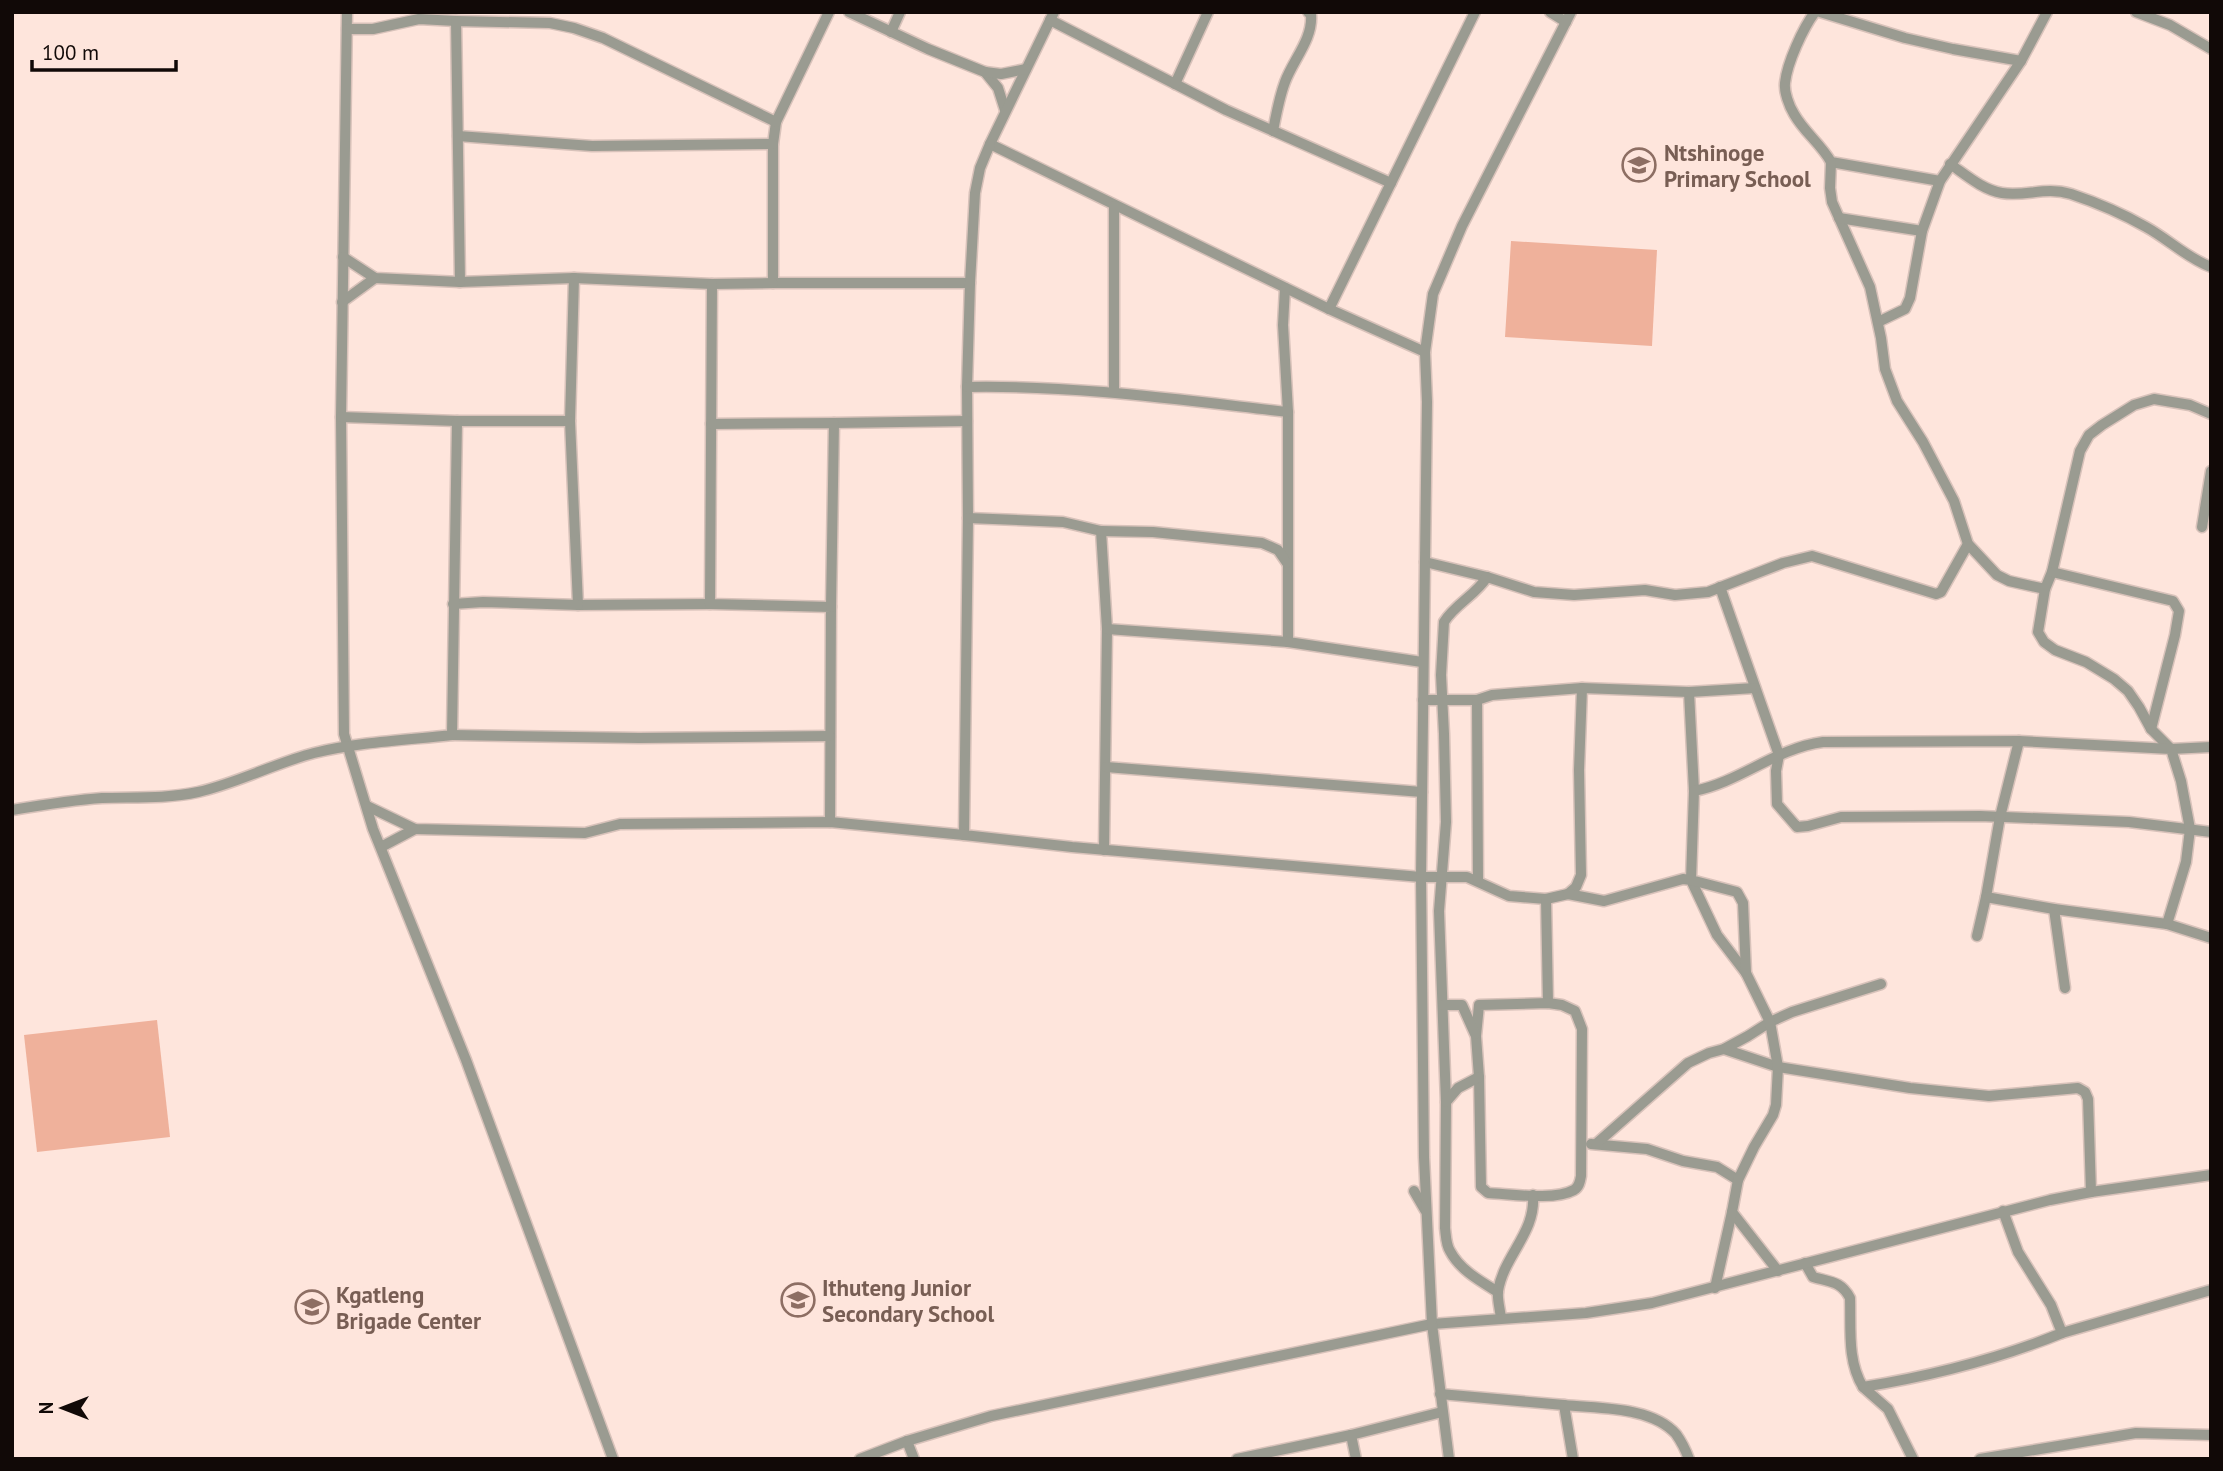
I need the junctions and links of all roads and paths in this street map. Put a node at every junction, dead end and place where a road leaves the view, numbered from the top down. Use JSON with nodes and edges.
{"nodes":[{"id":1,"x":347,"y":12,"type":"edge"},
{"id":2,"x":828,"y":12,"type":"edge"},
{"id":3,"x":849,"y":12,"type":"edge"},
{"id":4,"x":900,"y":12,"type":"edge"},
{"id":5,"x":1208,"y":12,"type":"edge"},
{"id":6,"x":1308,"y":12,"type":"edge"},
{"id":7,"x":1475,"y":12,"type":"edge"},
{"id":8,"x":1550,"y":12,"type":"edge"},
{"id":9,"x":1817,"y":12,"type":"edge"},
{"id":10,"x":2047,"y":12,"type":"edge"},
{"id":11,"x":2136,"y":12,"type":"edge"},
{"id":12,"x":1052,"y":16,"type":"edge"},
{"id":13,"x":1569,"y":17,"type":"edge"},
{"id":14,"x":456,"y":21,"type":"junction"},
{"id":15,"x":347,"y":29,"type":"junction"},
{"id":16,"x":891,"y":32,"type":"junction"},
{"id":17,"x":2211,"y":49,"type":"edge"},
{"id":18,"x":2021,"y":61,"type":"junction"},
{"id":19,"x":1026,"y":69,"type":"junction"},
{"id":20,"x":985,"y":72,"type":"junction"},
{"id":21,"x":1175,"y":84,"type":"junction"},
{"id":22,"x":1005,"y":110,"type":"junction"},
{"id":23,"x":776,"y":122,"type":"junction"},
{"id":24,"x":1273,"y":131,"type":"junction"},
{"id":25,"x":458,"y":136,"type":"junction"},
{"id":26,"x":772,"y":144,"type":"junction"},
{"id":27,"x":990,"y":144,"type":"junction"},
{"id":28,"x":1831,"y":162,"type":"junction"},
{"id":29,"x":1950,"y":164,"type":"junction"},
{"id":30,"x":1940,"y":181,"type":"junction"},
{"id":31,"x":1391,"y":183,"type":"junction"},
{"id":32,"x":1114,"y":206,"type":"junction"},
{"id":33,"x":1839,"y":218,"type":"junction"},
{"id":34,"x":1922,"y":231,"type":"junction"},
{"id":35,"x":343,"y":257,"type":"junction"},
{"id":36,"x":2211,"y":267,"type":"edge"},
{"id":37,"x":375,"y":278,"type":"junction"},
{"id":38,"x":574,"y":278,"type":"junction"},
{"id":39,"x":460,"y":282,"type":"junction"},
{"id":40,"x":772,"y":283,"type":"junction"},
{"id":41,"x":970,"y":283,"type":"junction"},
{"id":42,"x":712,"y":284,"type":"junction"},
{"id":43,"x":1285,"y":288,"type":"junction"},
{"id":44,"x":342,"y":302,"type":"junction"},
{"id":45,"x":1329,"y":309,"type":"junction"},
{"id":46,"x":1878,"y":322,"type":"junction"},
{"id":47,"x":1425,"y":352,"type":"junction"},
{"id":48,"x":967,"y":387,"type":"junction"},
{"id":49,"x":1114,"y":392,"type":"junction"},
{"id":50,"x":1288,"y":412,"type":"junction"},
{"id":51,"x":2211,"y":414,"type":"edge"},
{"id":52,"x":341,"y":417,"type":"junction"},
{"id":53,"x":457,"y":421,"type":"junction"},
{"id":54,"x":570,"y":421,"type":"junction"},
{"id":55,"x":967,"y":421,"type":"junction"},
{"id":56,"x":834,"y":423,"type":"junction"},
{"id":57,"x":711,"y":424,"type":"junction"},
{"id":58,"x":2211,"y":471,"type":"edge"},
{"id":59,"x":968,"y":518,"type":"junction"},
{"id":60,"x":2202,"y":527,"type":"dead end"},
{"id":61,"x":1101,"y":530,"type":"junction"},
{"id":62,"x":1968,"y":544,"type":"junction"},
{"id":63,"x":1424,"y":562,"type":"junction"},
{"id":64,"x":1287,"y":563,"type":"junction"},
{"id":65,"x":2052,"y":572,"type":"junction"},
{"id":66,"x":1487,"y":577,"type":"junction"},
{"id":67,"x":1720,"y":587,"type":"junction"},
{"id":68,"x":2045,"y":589,"type":"junction"},
{"id":69,"x":453,"y":604,"type":"junction"},
{"id":70,"x":710,"y":604,"type":"junction"},
{"id":71,"x":578,"y":605,"type":"junction"},
{"id":72,"x":831,"y":607,"type":"junction"},
{"id":73,"x":1107,"y":629,"type":"junction"},
{"id":74,"x":1288,"y":642,"type":"junction"},
{"id":75,"x":1422,"y":662,"type":"junction"},
{"id":76,"x":1582,"y":688,"type":"junction"},
{"id":77,"x":1755,"y":688,"type":"junction"},
{"id":78,"x":1689,"y":692,"type":"junction"},
{"id":79,"x":1423,"y":700,"type":"junction"},
{"id":80,"x":1443,"y":700,"type":"junction"},
{"id":81,"x":1477,"y":700,"type":"junction"},
{"id":82,"x":2151,"y":729,"type":"junction"},
{"id":83,"x":452,"y":735,"type":"junction"},
{"id":84,"x":830,"y":736,"type":"junction"},
{"id":85,"x":2018,"y":741,"type":"junction"},
{"id":86,"x":347,"y":746,"type":"junction"},
{"id":87,"x":2211,"y":747,"type":"edge"},
{"id":88,"x":2171,"y":749,"type":"junction"},
{"id":89,"x":1779,"y":755,"type":"junction"},
{"id":90,"x":1106,"y":767,"type":"junction"},
{"id":91,"x":1694,"y":791,"type":"junction"},
{"id":92,"x":1422,"y":792,"type":"junction"},
{"id":93,"x":367,"y":806,"type":"junction"},
{"id":94,"x":12,"y":810,"type":"edge"},
{"id":95,"x":2000,"y":817,"type":"junction"},
{"id":96,"x":830,"y":822,"type":"junction"},
{"id":97,"x":415,"y":829,"type":"junction"},
{"id":98,"x":2190,"y":829,"type":"junction"},
{"id":99,"x":2211,"y":832,"type":"edge"},
{"id":100,"x":964,"y":835,"type":"junction"},
{"id":101,"x":381,"y":847,"type":"junction"},
{"id":102,"x":1104,"y":850,"type":"junction"},
{"id":103,"x":1443,"y":876,"type":"junction"},
{"id":104,"x":1420,"y":877,"type":"junction"},
{"id":105,"x":1691,"y":880,"type":"junction"},
{"id":106,"x":1478,"y":881,"type":"junction"},
{"id":107,"x":1568,"y":894,"type":"junction"},
{"id":108,"x":1986,"y":897,"type":"junction"},
{"id":109,"x":1546,"y":899,"type":"junction"},
{"id":110,"x":2054,"y":909,"type":"junction"},
{"id":111,"x":2167,"y":924,"type":"junction"},
{"id":112,"x":1978,"y":936,"type":"dead end"},
{"id":113,"x":2211,"y":938,"type":"edge"},
{"id":114,"x":1746,"y":973,"type":"junction"},
{"id":115,"x":1881,"y":984,"type":"dead end"},
{"id":116,"x":2065,"y":988,"type":"dead end"},
{"id":117,"x":1548,"y":1003,"type":"junction"},
{"id":118,"x":1443,"y":1005,"type":"junction"},
{"id":119,"x":1462,"y":1005,"type":"junction"},
{"id":120,"x":1479,"y":1005,"type":"junction"},
{"id":121,"x":1770,"y":1022,"type":"junction"},
{"id":122,"x":1476,"y":1036,"type":"junction"},
{"id":123,"x":1724,"y":1049,"type":"junction"},
{"id":124,"x":1778,"y":1067,"type":"junction"},
{"id":125,"x":1479,"y":1077,"type":"junction"},
{"id":126,"x":1446,"y":1102,"type":"junction"},
{"id":127,"x":1596,"y":1144,"type":"junction"},
{"id":128,"x":1582,"y":1145,"type":"junction"},
{"id":129,"x":2211,"y":1175,"type":"edge"},
{"id":130,"x":1738,"y":1180,"type":"junction"},
{"id":131,"x":1415,"y":1191,"type":"dead end"},
{"id":132,"x":2091,"y":1192,"type":"junction"},
{"id":133,"x":1533,"y":1195,"type":"junction"},
{"id":134,"x":2003,"y":1211,"type":"junction"},
{"id":135,"x":1732,"y":1212,"type":"junction"},
{"id":136,"x":1427,"y":1214,"type":"junction"},
{"id":137,"x":1805,"y":1264,"type":"junction"},
{"id":138,"x":1777,"y":1271,"type":"junction"},
{"id":139,"x":1715,"y":1288,"type":"junction"},
{"id":140,"x":2211,"y":1290,"type":"edge"},
{"id":141,"x":1497,"y":1292,"type":"junction"},
{"id":142,"x":1501,"y":1318,"type":"junction"},
{"id":143,"x":1432,"y":1324,"type":"junction"},
{"id":144,"x":2062,"y":1333,"type":"junction"},
{"id":145,"x":1863,"y":1387,"type":"junction"},
{"id":146,"x":1440,"y":1394,"type":"junction"},
{"id":147,"x":1564,"y":1405,"type":"junction"},
{"id":148,"x":1442,"y":1412,"type":"junction"},
{"id":149,"x":1351,"y":1435,"type":"junction"},
{"id":150,"x":2211,"y":1435,"type":"edge"},
{"id":151,"x":908,"y":1441,"type":"junction"},
{"id":152,"x":613,"y":1459,"type":"edge"},
{"id":153,"x":860,"y":1459,"type":"edge"},
{"id":154,"x":914,"y":1459,"type":"edge"},
{"id":155,"x":1237,"y":1459,"type":"edge"},
{"id":156,"x":1356,"y":1459,"type":"edge"},
{"id":157,"x":1449,"y":1459,"type":"edge"},
{"id":158,"x":1573,"y":1459,"type":"edge"},
{"id":159,"x":1689,"y":1459,"type":"edge"},
{"id":160,"x":1913,"y":1459,"type":"edge"},
{"id":161,"x":1980,"y":1459,"type":"edge"}],
"edges":[{"from":1,"to":15,"type":"street"},
{"from":2,"to":23,"type":"street"},
{"from":3,"to":16,"type":"street"},
{"from":4,"to":16,"type":"street"},
{"from":5,"to":21,"type":"street"},
{"from":6,"to":24,"type":"street"},
{"from":7,"to":31,"type":"street"},
{"from":8,"to":13,"type":"street"},
{"from":9,"to":18,"type":"street"},
{"from":9,"to":28,"type":"street"},
{"from":10,"to":18,"type":"street"},
{"from":11,"to":17,"type":"street"},
{"from":12,"to":19,"type":"street"},
{"from":12,"to":21,"type":"street"},
{"from":13,"to":47,"type":"street"},
{"from":14,"to":15,"type":"street"},
{"from":14,"to":23,"type":"street"},
{"from":14,"to":25,"type":"street"},
{"from":15,"to":35,"type":"street"},
{"from":16,"to":20,"type":"street"},
{"from":18,"to":29,"type":"street"},
{"from":19,"to":20,"type":"street"},
{"from":19,"to":22,"type":"street"},
{"from":20,"to":22,"type":"street"},
{"from":21,"to":24,"type":"street"},
{"from":22,"to":27,"type":"street"},
{"from":23,"to":26,"type":"street"},
{"from":24,"to":31,"type":"street"},
{"from":25,"to":26,"type":"street"},
{"from":25,"to":39,"type":"street"},
{"from":26,"to":40,"type":"street"},
{"from":27,"to":32,"type":"street"},
{"from":27,"to":41,"type":"street"},
{"from":28,"to":30,"type":"street"},
{"from":28,"to":33,"type":"street"},
{"from":29,"to":30,"type":"street"},
{"from":29,"to":36,"type":"street"},
{"from":30,"to":34,"type":"street"},
{"from":31,"to":45,"type":"street"},
{"from":32,"to":43,"type":"street"},
{"from":32,"to":49,"type":"street"},
{"from":33,"to":34,"type":"street"},
{"from":33,"to":46,"type":"street"},
{"from":34,"to":46,"type":"street"},
{"from":35,"to":37,"type":"street"},
{"from":35,"to":44,"type":"street"},
{"from":37,"to":39,"type":"street"},
{"from":37,"to":44,"type":"street"},
{"from":38,"to":39,"type":"street"},
{"from":38,"to":42,"type":"street"},
{"from":38,"to":54,"type":"street"},
{"from":40,"to":41,"type":"street"},
{"from":40,"to":42,"type":"street"},
{"from":41,"to":48,"type":"street"},
{"from":42,"to":57,"type":"street"},
{"from":43,"to":45,"type":"street"},
{"from":43,"to":50,"type":"street"},
{"from":44,"to":52,"type":"street"},
{"from":45,"to":47,"type":"street"},
{"from":46,"to":62,"type":"street"},
{"from":47,"to":63,"type":"street"},
{"from":48,"to":49,"type":"street"},
{"from":48,"to":55,"type":"street"},
{"from":49,"to":50,"type":"street"},
{"from":50,"to":64,"type":"street"},
{"from":51,"to":65,"type":"street"},
{"from":52,"to":53,"type":"street"},
{"from":52,"to":86,"type":"street"},
{"from":53,"to":54,"type":"street"},
{"from":53,"to":69,"type":"street"},
{"from":54,"to":71,"type":"street"},
{"from":55,"to":56,"type":"street"},
{"from":55,"to":59,"type":"street"},
{"from":56,"to":57,"type":"street"},
{"from":56,"to":72,"type":"street"},
{"from":57,"to":70,"type":"street"},
{"from":58,"to":60,"type":"street"},
{"from":59,"to":61,"type":"street"},
{"from":59,"to":100,"type":"street"},
{"from":61,"to":64,"type":"street"},
{"from":61,"to":73,"type":"street"},
{"from":62,"to":67,"type":"street"},
{"from":62,"to":68,"type":"street"},
{"from":63,"to":66,"type":"street"},
{"from":63,"to":75,"type":"street"},
{"from":64,"to":74,"type":"street"},
{"from":65,"to":68,"type":"street"},
{"from":65,"to":82,"type":"street"},
{"from":66,"to":67,"type":"street"},
{"from":66,"to":80,"type":"street"},
{"from":67,"to":77,"type":"street"},
{"from":68,"to":82,"type":"street"},
{"from":69,"to":71,"type":"street"},
{"from":69,"to":83,"type":"street"},
{"from":70,"to":71,"type":"street"},
{"from":70,"to":72,"type":"street"},
{"from":72,"to":84,"type":"street"},
{"from":73,"to":74,"type":"street"},
{"from":73,"to":90,"type":"street"},
{"from":74,"to":75,"type":"street"},
{"from":75,"to":79,"type":"street"},
{"from":76,"to":78,"type":"street"},
{"from":76,"to":81,"type":"street"},
{"from":76,"to":107,"type":"street"},
{"from":77,"to":78,"type":"street"},
{"from":77,"to":89,"type":"street"},
{"from":78,"to":91,"type":"street"},
{"from":79,"to":80,"type":"street"},
{"from":79,"to":92,"type":"street"},
{"from":80,"to":81,"type":"street"},
{"from":80,"to":103,"type":"street"},
{"from":81,"to":106,"type":"street"},
{"from":82,"to":88,"type":"street"},
{"from":83,"to":84,"type":"street"},
{"from":83,"to":86,"type":"street"},
{"from":84,"to":96,"type":"street"},
{"from":85,"to":88,"type":"street"},
{"from":85,"to":89,"type":"street"},
{"from":85,"to":95,"type":"street"},
{"from":86,"to":93,"type":"street"},
{"from":86,"to":94,"type":"street"},
{"from":87,"to":88,"type":"street"},
{"from":88,"to":98,"type":"street"},
{"from":89,"to":91,"type":"street"},
{"from":89,"to":95,"type":"street"},
{"from":90,"to":92,"type":"street"},
{"from":90,"to":102,"type":"street"},
{"from":91,"to":105,"type":"street"},
{"from":92,"to":104,"type":"street"},
{"from":93,"to":97,"type":"street"},
{"from":93,"to":101,"type":"street"},
{"from":95,"to":98,"type":"street"},
{"from":95,"to":108,"type":"street"},
{"from":96,"to":97,"type":"street"},
{"from":96,"to":100,"type":"street"},
{"from":97,"to":101,"type":"street"},
{"from":98,"to":99,"type":"street"},
{"from":98,"to":111,"type":"street"},
{"from":100,"to":102,"type":"street"},
{"from":101,"to":152,"type":"street"},
{"from":102,"to":104,"type":"street"},
{"from":103,"to":104,"type":"street"},
{"from":103,"to":106,"type":"street"},
{"from":103,"to":118,"type":"street"},
{"from":104,"to":136,"type":"street"},
{"from":105,"to":107,"type":"street"},
{"from":105,"to":114,"type":"street"},
{"from":105,"to":114,"type":"street"},
{"from":106,"to":109,"type":"street"},
{"from":107,"to":109,"type":"street"},
{"from":108,"to":110,"type":"street"},
{"from":108,"to":112,"type":"street"},
{"from":109,"to":117,"type":"street"},
{"from":110,"to":111,"type":"street"},
{"from":110,"to":116,"type":"street"},
{"from":111,"to":113,"type":"street"},
{"from":114,"to":121,"type":"street"},
{"from":115,"to":121,"type":"street"},
{"from":117,"to":120,"type":"street"},
{"from":117,"to":128,"type":"street"},
{"from":118,"to":119,"type":"street"},
{"from":118,"to":126,"type":"street"},
{"from":119,"to":120,"type":"street"},
{"from":119,"to":122,"type":"street"},
{"from":120,"to":122,"type":"street"},
{"from":121,"to":123,"type":"street"},
{"from":121,"to":124,"type":"street"},
{"from":122,"to":125,"type":"street"},
{"from":123,"to":124,"type":"street"},
{"from":123,"to":127,"type":"street"},
{"from":124,"to":130,"type":"street"},
{"from":124,"to":132,"type":"street"},
{"from":125,"to":126,"type":"street"},
{"from":125,"to":133,"type":"street"},
{"from":126,"to":141,"type":"street"},
{"from":127,"to":128,"type":"street"},
{"from":127,"to":130,"type":"street"},
{"from":128,"to":133,"type":"street"},
{"from":129,"to":132,"type":"street"},
{"from":130,"to":135,"type":"street"},
{"from":131,"to":136,"type":"street"},
{"from":132,"to":134,"type":"street"},
{"from":133,"to":141,"type":"street"},
{"from":134,"to":137,"type":"street"},
{"from":134,"to":144,"type":"street"},
{"from":135,"to":138,"type":"street"},
{"from":135,"to":139,"type":"street"},
{"from":136,"to":143,"type":"street"},
{"from":137,"to":138,"type":"street"},
{"from":137,"to":145,"type":"street"},
{"from":138,"to":139,"type":"street"},
{"from":139,"to":142,"type":"street"},
{"from":140,"to":144,"type":"street"},
{"from":141,"to":142,"type":"street"},
{"from":142,"to":143,"type":"street"},
{"from":143,"to":146,"type":"street"},
{"from":143,"to":151,"type":"street"},
{"from":144,"to":145,"type":"street"},
{"from":145,"to":160,"type":"street"},
{"from":146,"to":147,"type":"street"},
{"from":146,"to":148,"type":"street"},
{"from":147,"to":158,"type":"street"},
{"from":147,"to":159,"type":"street"},
{"from":148,"to":149,"type":"street"},
{"from":148,"to":157,"type":"street"},
{"from":149,"to":155,"type":"street"},
{"from":149,"to":156,"type":"street"},
{"from":150,"to":161,"type":"street"},
{"from":151,"to":153,"type":"street"},
{"from":151,"to":154,"type":"street"}]}
